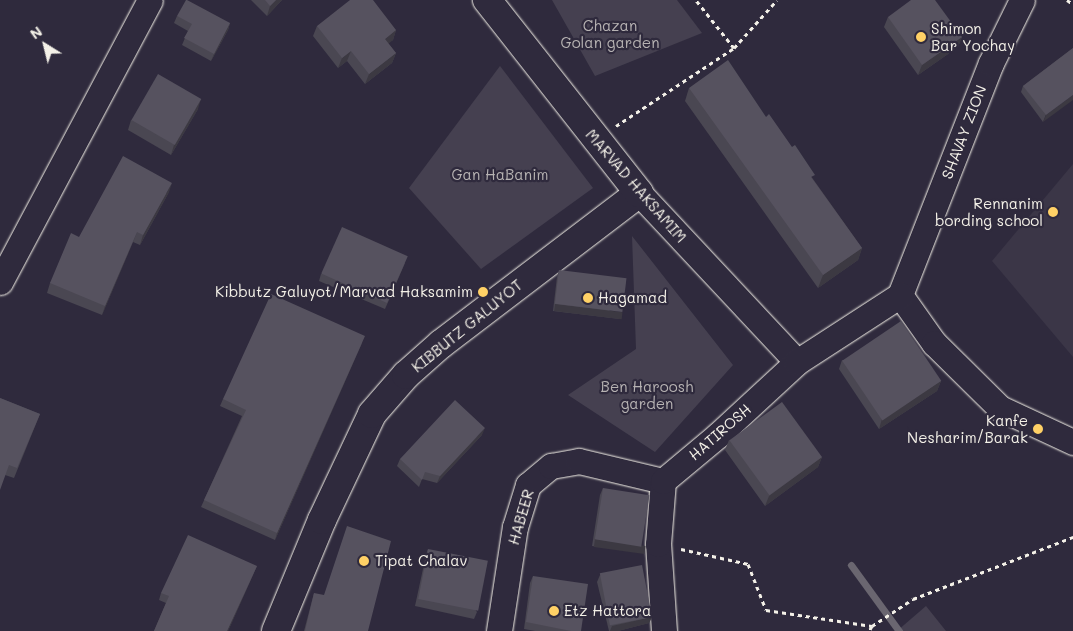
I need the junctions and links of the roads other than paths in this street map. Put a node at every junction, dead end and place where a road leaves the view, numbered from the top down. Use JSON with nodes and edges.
{"nodes":[{"id":1,"x":150,"y":0,"type":"edge"},
{"id":2,"x":487,"y":0,"type":"edge"},
{"id":3,"x":1022,"y":0,"type":"edge"},
{"id":4,"x":639,"y":192,"type":"junction"},
{"id":5,"x":0,"y":282,"type":"edge"},
{"id":6,"x":900,"y":295,"type":"junction"},
{"id":7,"x":797,"y":362,"type":"junction"},
{"id":8,"x":1073,"y":442,"type":"edge"},
{"id":9,"x":663,"y":481,"type":"junction"},
{"id":10,"x":276,"y":631,"type":"edge"},
{"id":11,"x":499,"y":631,"type":"edge"},
{"id":12,"x":664,"y":631,"type":"edge"}],
"edges":[{"from":1,"to":5,"type":"street"},
{"from":2,"to":4,"type":"street","name":"MARVAD HAKSAMIM"},
{"from":3,"to":6,"type":"street","name":"SHAVAY ZION"},
{"from":4,"to":7,"type":"street","name":"MARVAD HAKSAMIM"},
{"from":4,"to":10,"type":"street","name":"KIBBUTZ GALUYOT"},
{"from":6,"to":7,"type":"street","name":"HATIROSH"},
{"from":6,"to":8,"type":"street"},
{"from":7,"to":9,"type":"street","name":"HATIROSH"},
{"from":9,"to":11,"type":"street","name":"HABEER"},
{"from":9,"to":12,"type":"street"}]}
